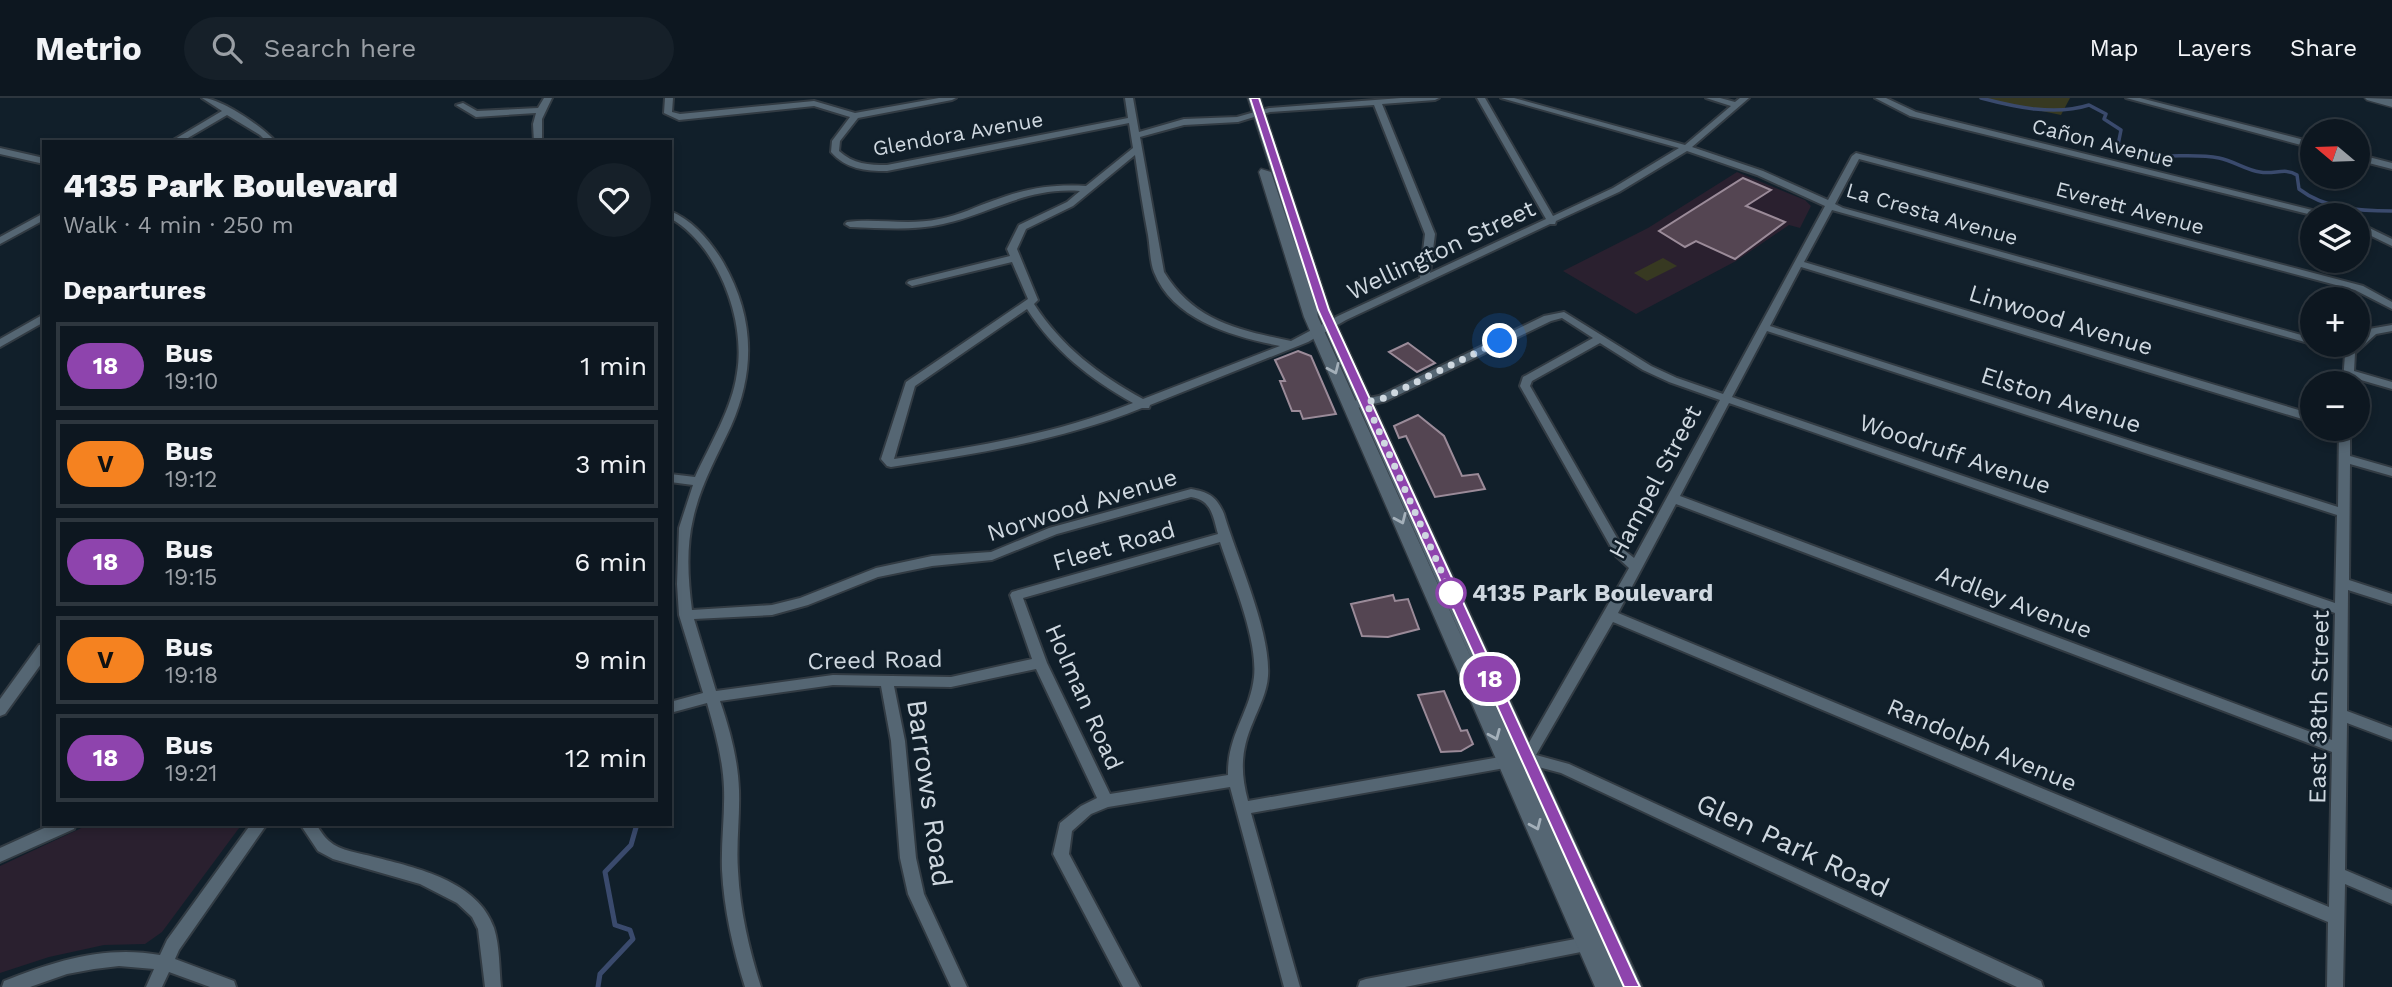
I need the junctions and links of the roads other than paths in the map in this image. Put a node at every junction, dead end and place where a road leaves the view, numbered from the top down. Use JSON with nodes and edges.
{"nodes":[{"id":1,"x":206,"y":98,"type":"edge"},
{"id":2,"x":548,"y":98,"type":"edge"},
{"id":3,"x":669,"y":98,"type":"edge"},
{"id":4,"x":952,"y":98,"type":"edge"},
{"id":5,"x":1129,"y":98,"type":"edge"},
{"id":6,"x":1243,"y":98,"type":"edge"},
{"id":7,"x":1254,"y":98,"type":"edge"},
{"id":8,"x":1435,"y":98,"type":"edge"},
{"id":9,"x":1481,"y":98,"type":"edge"},
{"id":10,"x":1505,"y":98,"type":"edge"},
{"id":11,"x":1710,"y":98,"type":"edge"},
{"id":12,"x":1879,"y":98,"type":"edge"},
{"id":13,"x":2130,"y":98,"type":"edge"},
{"id":14,"x":2371,"y":98,"type":"edge"},
{"id":15,"x":815,"y":101,"type":"edge"},
{"id":16,"x":1377,"y":102,"type":"junction"},
{"id":17,"x":1742,"y":102,"type":"edge"},
{"id":18,"x":2392,"y":103,"type":"edge"},
{"id":19,"x":460,"y":105,"type":"dead end"},
{"id":20,"x":539,"y":110,"type":"junction"},
{"id":21,"x":228,"y":111,"type":"junction"},
{"id":22,"x":1254,"y":114,"type":"junction"},
{"id":23,"x":855,"y":116,"type":"junction"},
{"id":24,"x":1133,"y":120,"type":"junction"},
{"id":25,"x":1136,"y":135,"type":"junction"},
{"id":26,"x":177,"y":140,"type":"edge"},
{"id":27,"x":269,"y":140,"type":"edge"},
{"id":28,"x":538,"y":140,"type":"edge"},
{"id":29,"x":2300,"y":142,"type":"edge"},
{"id":30,"x":1686,"y":148,"type":"junction"},
{"id":31,"x":1137,"y":149,"type":"junction"},
{"id":32,"x":0,"y":151,"type":"edge"},
{"id":33,"x":1856,"y":156,"type":"joint"},
{"id":34,"x":2370,"y":160,"type":"edge"},
{"id":35,"x":42,"y":161,"type":"edge"},
{"id":36,"x":2392,"y":166,"type":"edge"},
{"id":37,"x":1087,"y":189,"type":"junction"},
{"id":38,"x":1830,"y":204,"type":"junction"},
{"id":39,"x":2300,"y":210,"type":"edge"},
{"id":40,"x":42,"y":217,"type":"edge"},
{"id":41,"x":672,"y":217,"type":"edge"},
{"id":42,"x":1552,"y":222,"type":"junction"},
{"id":43,"x":850,"y":224,"type":"dead end"},
{"id":44,"x":2370,"y":232,"type":"edge"},
{"id":45,"x":0,"y":241,"type":"edge"},
{"id":46,"x":2392,"y":243,"type":"edge"},
{"id":47,"x":1015,"y":258,"type":"junction"},
{"id":48,"x":1799,"y":263,"type":"junction"},
{"id":49,"x":1425,"y":279,"type":"junction"},
{"id":50,"x":912,"y":283,"type":"dead end"},
{"id":51,"x":1030,"y":305,"type":"junction"},
{"id":52,"x":2392,"y":306,"type":"edge"},
{"id":53,"x":42,"y":318,"type":"edge"},
{"id":54,"x":1764,"y":327,"type":"junction"},
{"id":55,"x":2392,"y":328,"type":"edge"},
{"id":56,"x":1324,"y":329,"type":"junction"},
{"id":57,"x":2370,"y":334,"type":"edge"},
{"id":58,"x":2300,"y":338,"type":"edge"},
{"id":59,"x":1599,"y":340,"type":"junction"},
{"id":60,"x":0,"y":344,"type":"edge"},
{"id":61,"x":1289,"y":344,"type":"junction"},
{"id":62,"x":2370,"y":382,"type":"edge"},
{"id":63,"x":2392,"y":386,"type":"edge"},
{"id":64,"x":1726,"y":399,"type":"junction"},
{"id":65,"x":1358,"y":404,"type":"junction"},
{"id":66,"x":1145,"y":405,"type":"junction"},
{"id":67,"x":2300,"y":414,"type":"edge"},
{"id":68,"x":2345,"y":441,"type":"edge"},
{"id":69,"x":2344,"y":458,"type":"junction"},
{"id":70,"x":2392,"y":472,"type":"edge"},
{"id":71,"x":672,"y":478,"type":"edge"},
{"id":72,"x":700,"y":482,"type":"junction"},
{"id":73,"x":1206,"y":494,"type":"joint"},
{"id":74,"x":1672,"y":498,"type":"junction"},
{"id":75,"x":2344,"y":513,"type":"junction"},
{"id":76,"x":1224,"y":537,"type":"junction"},
{"id":77,"x":1635,"y":566,"type":"junction"},
{"id":78,"x":2343,"y":583,"type":"junction"},
{"id":79,"x":1016,"y":595,"type":"joint"},
{"id":80,"x":2392,"y":599,"type":"edge"},
{"id":81,"x":2343,"y":611,"type":"junction"},
{"id":82,"x":685,"y":615,"type":"junction"},
{"id":83,"x":1610,"y":615,"type":"junction"},
{"id":84,"x":42,"y":652,"type":"edge"},
{"id":85,"x":1040,"y":663,"type":"junction"},
{"id":86,"x":887,"y":683,"type":"junction"},
{"id":87,"x":713,"y":697,"type":"junction"},
{"id":88,"x":672,"y":707,"type":"edge"},
{"id":89,"x":0,"y":710,"type":"edge"},
{"id":90,"x":2341,"y":715,"type":"junction"},
{"id":91,"x":2392,"y":734,"type":"edge"},
{"id":92,"x":2340,"y":749,"type":"junction"},
{"id":93,"x":1517,"y":761,"type":"junction"},
{"id":94,"x":1235,"y":780,"type":"junction"},
{"id":95,"x":1106,"y":802,"type":"junction"},
{"id":96,"x":1242,"y":808,"type":"junction"},
{"id":97,"x":65,"y":826,"type":"edge"},
{"id":98,"x":259,"y":826,"type":"edge"},
{"id":99,"x":308,"y":826,"type":"edge"},
{"id":100,"x":0,"y":855,"type":"edge"},
{"id":101,"x":2339,"y":875,"type":"junction"},
{"id":102,"x":2392,"y":897,"type":"edge"},
{"id":103,"x":2337,"y":918,"type":"junction"},
{"id":104,"x":1598,"y":941,"type":"junction"},
{"id":105,"x":164,"y":964,"type":"junction"},
{"id":106,"x":10,"y":987,"type":"edge"},
{"id":107,"x":154,"y":987,"type":"edge"},
{"id":108,"x":228,"y":987,"type":"edge"},
{"id":109,"x":493,"y":987,"type":"edge"},
{"id":110,"x":753,"y":987,"type":"edge"},
{"id":111,"x":959,"y":987,"type":"edge"},
{"id":112,"x":1132,"y":987,"type":"edge"},
{"id":113,"x":1292,"y":987,"type":"edge"},
{"id":114,"x":1366,"y":987,"type":"edge"},
{"id":115,"x":1607,"y":987,"type":"edge"},
{"id":116,"x":1630,"y":987,"type":"edge"},
{"id":117,"x":2035,"y":987,"type":"edge"},
{"id":118,"x":2335,"y":987,"type":"edge"}],
"edges":[{"from":1,"to":21,"type":"street"},
{"from":2,"to":20,"type":"street"},
{"from":3,"to":15,"type":"street"},
{"from":4,"to":23,"type":"street"},
{"from":5,"to":24,"type":"street"},
{"from":6,"to":22,"type":"main road"},
{"from":7,"to":22,"type":"main road"},
{"from":8,"to":16,"type":"street"},
{"from":9,"to":42,"type":"street"},
{"from":10,"to":30,"type":"street","name":"La Cresta Avenue"},
{"from":11,"to":17,"type":"street"},
{"from":12,"to":39,"type":"street","name":"Cañon Avenue"},
{"from":13,"to":29,"type":"street"},
{"from":14,"to":18,"type":"main road"},
{"from":15,"to":23,"type":"street"},
{"from":16,"to":22,"type":"street"},
{"from":16,"to":49,"type":"street"},
{"from":17,"to":30,"type":"street","name":"Wellington Street"},
{"from":19,"to":20,"type":"street"},
{"from":20,"to":28,"type":"street"},
{"from":21,"to":26,"type":"street"},
{"from":21,"to":27,"type":"street"},
{"from":22,"to":25,"type":"street"},
{"from":22,"to":56,"type":"main road"},
{"from":23,"to":24,"type":"street","name":"Glendora Avenue"},
{"from":24,"to":25,"type":"street"},
{"from":25,"to":31,"type":"street"},
{"from":30,"to":38,"type":"street","name":"La Cresta Avenue"},
{"from":30,"to":42,"type":"street","name":"Wellington Street"},
{"from":31,"to":37,"type":"street"},
{"from":31,"to":61,"type":"street"},
{"from":32,"to":35,"type":"street"},
{"from":33,"to":38,"type":"street","name":"Hampel Street"},
{"from":33,"to":52,"type":"street","name":"Everett Avenue"},
{"from":34,"to":36,"type":"street"},
{"from":37,"to":43,"type":"street"},
{"from":37,"to":47,"type":"street"},
{"from":38,"to":48,"type":"street","name":"Hampel Street"},
{"from":38,"to":58,"type":"street","name":"La Cresta Avenue"},
{"from":40,"to":45,"type":"street"},
{"from":41,"to":72,"type":"street"},
{"from":42,"to":49,"type":"street","name":"Wellington Street"},
{"from":44,"to":46,"type":"street"},
{"from":47,"to":50,"type":"street"},
{"from":47,"to":51,"type":"street"},
{"from":48,"to":54,"type":"street","name":"Hampel Street"},
{"from":48,"to":67,"type":"street","name":"Linwood Avenue"},
{"from":49,"to":56,"type":"street","name":"Wellington Street"},
{"from":51,"to":66,"type":"street"},
{"from":51,"to":66,"type":"street","name":"Wellington Street"},
{"from":53,"to":60,"type":"street"},
{"from":54,"to":64,"type":"street","name":"Hampel Street"},
{"from":54,"to":75,"type":"street","name":"Elston Avenue"},
{"from":55,"to":57,"type":"street"},
{"from":56,"to":61,"type":"street","name":"Wellington Street"},
{"from":56,"to":65,"type":"main road"},
{"from":59,"to":64,"type":"street","name":"Woodruff Avenue"},
{"from":59,"to":65,"type":"street","name":"Woodruff Avenue"},
{"from":59,"to":77,"type":"street"},
{"from":61,"to":66,"type":"street","name":"Wellington Street"},
{"from":62,"to":63,"type":"street"},
{"from":64,"to":74,"type":"street","name":"Hampel Street"},
{"from":64,"to":81,"type":"street","name":"Woodruff Avenue"},
{"from":65,"to":93,"type":"main road"},
{"from":68,"to":69,"type":"street","name":"East 38th Street"},
{"from":69,"to":70,"type":"street"},
{"from":69,"to":75,"type":"street","name":"East 38th Street"},
{"from":71,"to":72,"type":"street"},
{"from":72,"to":82,"type":"street"},
{"from":73,"to":76,"type":"street"},
{"from":73,"to":82,"type":"street","name":"Norwood Avenue"},
{"from":74,"to":77,"type":"street","name":"Hampel Street"},
{"from":74,"to":92,"type":"street","name":"Ardley Avenue"},
{"from":75,"to":78,"type":"street","name":"East 38th Street"},
{"from":76,"to":79,"type":"street","name":"Fleet Road"},
{"from":76,"to":94,"type":"street"},
{"from":77,"to":83,"type":"street","name":"Hampel Street"},
{"from":78,"to":80,"type":"street"},
{"from":78,"to":81,"type":"street","name":"East 38th Street"},
{"from":79,"to":85,"type":"street","name":"Holman Road"},
{"from":81,"to":90,"type":"street","name":"East 38th Street"},
{"from":82,"to":87,"type":"street"},
{"from":83,"to":93,"type":"street","name":"Hampel Street"},
{"from":83,"to":103,"type":"street","name":"Randolph Avenue"},
{"from":84,"to":89,"type":"street"},
{"from":85,"to":86,"type":"street","name":"Creed Road"},
{"from":85,"to":95,"type":"street","name":"Holman Road"},
{"from":86,"to":87,"type":"street","name":"Creed Road"},
{"from":86,"to":111,"type":"street","name":"Barrows Road"},
{"from":87,"to":88,"type":"street","name":"Creed Road"},
{"from":87,"to":110,"type":"street"},
{"from":90,"to":91,"type":"street"},
{"from":90,"to":92,"type":"street","name":"East 38th Street"},
{"from":92,"to":101,"type":"street","name":"East 38th Street"},
{"from":93,"to":96,"type":"street"},
{"from":93,"to":104,"type":"main road"},
{"from":93,"to":117,"type":"street","name":"Glen Park Road"},
{"from":94,"to":95,"type":"street"},
{"from":94,"to":96,"type":"street"},
{"from":95,"to":112,"type":"street","name":"Holman Road"},
{"from":96,"to":113,"type":"street"},
{"from":97,"to":100,"type":"street"},
{"from":98,"to":105,"type":"street"},
{"from":99,"to":109,"type":"street"},
{"from":101,"to":102,"type":"street"},
{"from":101,"to":103,"type":"street","name":"East 38th Street"},
{"from":103,"to":118,"type":"street","name":"East 38th Street"},
{"from":104,"to":114,"type":"street"},
{"from":104,"to":115,"type":"main road"},
{"from":104,"to":116,"type":"main road"},
{"from":105,"to":106,"type":"street"},
{"from":105,"to":107,"type":"street"},
{"from":105,"to":108,"type":"street"}]}
